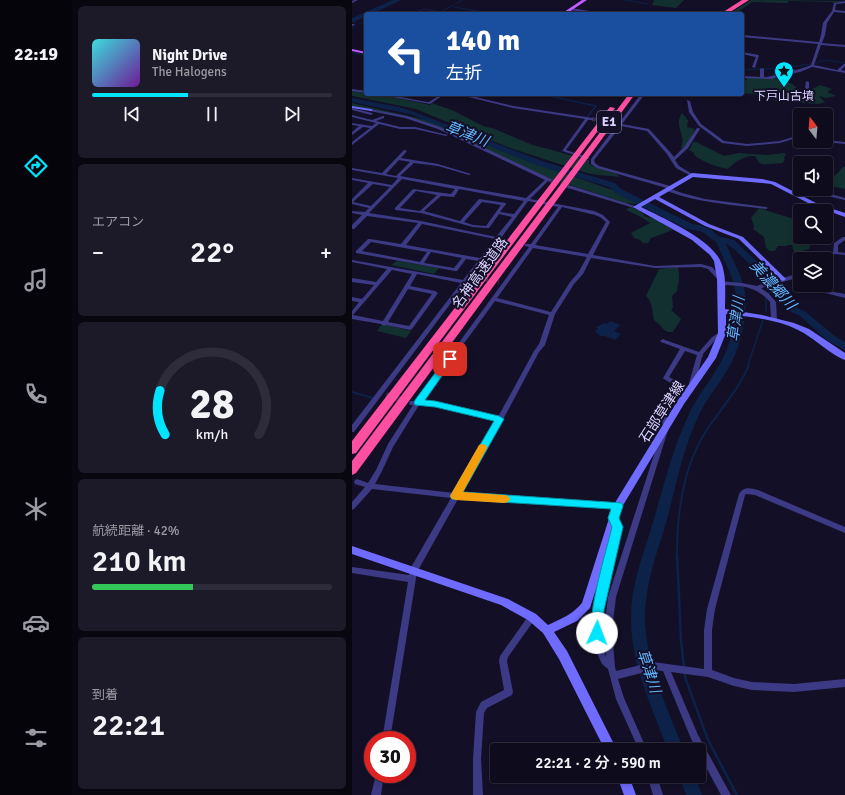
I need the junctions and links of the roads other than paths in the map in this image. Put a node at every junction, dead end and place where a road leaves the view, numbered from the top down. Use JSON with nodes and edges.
{"nodes":[{"id":1,"x":357,"y":0,"type":"edge"},
{"id":2,"x":585,"y":0,"type":"edge"},
{"id":3,"x":737,"y":0,"type":"edge"},
{"id":4,"x":746,"y":0,"type":"edge"},
{"id":5,"x":352,"y":2,"type":"edge"},
{"id":6,"x":845,"y":2,"type":"edge"},
{"id":7,"x":845,"y":7,"type":"edge"},
{"id":8,"x":571,"y":9,"type":"junction"},
{"id":9,"x":833,"y":11,"type":"junction"},
{"id":10,"x":566,"y":12,"type":"edge"},
{"id":11,"x":590,"y":12,"type":"edge"},
{"id":12,"x":718,"y":12,"type":"edge"},
{"id":13,"x":726,"y":12,"type":"edge"},
{"id":14,"x":844,"y":12,"type":"edge"},
{"id":15,"x":744,"y":36,"type":"edge"},
{"id":16,"x":820,"y":44,"type":"junction"},
{"id":17,"x":845,"y":46,"type":"edge"},
{"id":18,"x":352,"y":50,"type":"edge"},
{"id":19,"x":364,"y":53,"type":"edge"},
{"id":20,"x":744,"y":53,"type":"edge"},
{"id":21,"x":844,"y":65,"type":"edge"},
{"id":22,"x":812,"y":66,"type":"junction"},
{"id":23,"x":754,"y":67,"type":"dead end"},
{"id":24,"x":762,"y":69,"type":"dead end"},
{"id":25,"x":838,"y":70,"type":"junction"},
{"id":26,"x":845,"y":72,"type":"edge"},
{"id":27,"x":744,"y":76,"type":"edge"},
{"id":28,"x":762,"y":77,"type":"junction"},
{"id":29,"x":807,"y":82,"type":"dead end"},
{"id":30,"x":807,"y":88,"type":"dead end"},
{"id":31,"x":352,"y":90,"type":"edge"},
{"id":32,"x":364,"y":92,"type":"edge"},
{"id":33,"x":390,"y":96,"type":"edge"},
{"id":34,"x":440,"y":96,"type":"edge"},
{"id":35,"x":466,"y":96,"type":"edge"},
{"id":36,"x":621,"y":96,"type":"edge"},
{"id":37,"x":630,"y":96,"type":"edge"},
{"id":38,"x":641,"y":96,"type":"edge"},
{"id":39,"x":688,"y":101,"type":"dead end"},
{"id":40,"x":352,"y":108,"type":"edge"},
{"id":41,"x":371,"y":112,"type":"joint"},
{"id":42,"x":352,"y":116,"type":"edge"},
{"id":43,"x":383,"y":117,"type":"dead end"},
{"id":44,"x":587,"y":118,"type":"junction"},
{"id":45,"x":592,"y":120,"type":"tunnel mouth"},
{"id":46,"x":372,"y":121,"type":"junction"},
{"id":47,"x":378,"y":123,"type":"junction"},
{"id":48,"x":352,"y":124,"type":"edge"},
{"id":49,"x":619,"y":124,"type":"junction"},
{"id":50,"x":362,"y":126,"type":"junction"},
{"id":51,"x":372,"y":127,"type":"junction"},
{"id":52,"x":698,"y":129,"type":"dead end"},
{"id":53,"x":352,"y":134,"type":"edge"},
{"id":54,"x":459,"y":138,"type":"junction"},
{"id":55,"x":793,"y":138,"type":"edge"},
{"id":56,"x":833,"y":142,"type":"edge"},
{"id":57,"x":845,"y":143,"type":"edge"},
{"id":58,"x":352,"y":144,"type":"edge"},
{"id":59,"x":405,"y":151,"type":"dead end"},
{"id":60,"x":399,"y":159,"type":"junction"},
{"id":61,"x":593,"y":159,"type":"junction"},
{"id":62,"x":673,"y":160,"type":"junction"},
{"id":63,"x":413,"y":161,"type":"junction"},
{"id":64,"x":352,"y":169,"type":"edge"},
{"id":65,"x":382,"y":174,"type":"junction"},
{"id":66,"x":469,"y":174,"type":"dead end"},
{"id":67,"x":692,"y":175,"type":"junction"},
{"id":68,"x":399,"y":177,"type":"junction"},
{"id":69,"x":352,"y":179,"type":"edge"},
{"id":70,"x":372,"y":182,"type":"junction"},
{"id":71,"x":393,"y":186,"type":"junction"},
{"id":72,"x":570,"y":187,"type":"tunnel mouth"},
{"id":73,"x":458,"y":188,"type":"junction"},
{"id":74,"x":669,"y":189,"type":"junction"},
{"id":75,"x":793,"y":192,"type":"edge"},
{"id":76,"x":440,"y":194,"type":"junction"},
{"id":77,"x":801,"y":196,"type":"edge"},
{"id":78,"x":833,"y":196,"type":"edge"},
{"id":79,"x":655,"y":197,"type":"junction"},
{"id":80,"x":845,"y":199,"type":"edge"},
{"id":81,"x":353,"y":200,"type":"edge"},
{"id":82,"x":527,"y":200,"type":"junction"},
{"id":83,"x":542,"y":205,"type":"junction"},
{"id":84,"x":561,"y":206,"type":"junction"},
{"id":85,"x":638,"y":206,"type":"junction"},
{"id":86,"x":372,"y":207,"type":"junction"},
{"id":87,"x":766,"y":208,"type":"dead end"},
{"id":88,"x":352,"y":212,"type":"edge"},
{"id":89,"x":421,"y":212,"type":"junction"},
{"id":90,"x":498,"y":213,"type":"junction"},
{"id":91,"x":365,"y":214,"type":"junction"},
{"id":92,"x":845,"y":215,"type":"edge"},
{"id":93,"x":515,"y":216,"type":"junction"},
{"id":94,"x":355,"y":221,"type":"edge"},
{"id":95,"x":422,"y":222,"type":"junction"},
{"id":96,"x":462,"y":222,"type":"junction"},
{"id":97,"x":352,"y":228,"type":"edge"},
{"id":98,"x":845,"y":238,"type":"edge"},
{"id":99,"x":501,"y":240,"type":"junction"},
{"id":100,"x":403,"y":245,"type":"junction"},
{"id":101,"x":529,"y":245,"type":"junction"},
{"id":102,"x":430,"y":251,"type":"junction"},
{"id":103,"x":835,"y":252,"type":"joint"},
{"id":104,"x":845,"y":254,"type":"edge"},
{"id":105,"x":590,"y":256,"type":"junction"},
{"id":106,"x":465,"y":257,"type":"junction"},
{"id":107,"x":394,"y":259,"type":"junction"},
{"id":108,"x":483,"y":260,"type":"junction"},
{"id":109,"x":352,"y":261,"type":"edge"},
{"id":110,"x":421,"y":264,"type":"junction"},
{"id":111,"x":388,"y":268,"type":"junction"},
{"id":112,"x":415,"y":273,"type":"junction"},
{"id":113,"x":793,"y":277,"type":"edge"},
{"id":114,"x":352,"y":280,"type":"edge"},
{"id":115,"x":781,"y":280,"type":"junction"},
{"id":116,"x":466,"y":282,"type":"junction"},
{"id":117,"x":723,"y":283,"type":"junction"},
{"id":118,"x":377,"y":284,"type":"junction"},
{"id":119,"x":407,"y":287,"type":"junction"},
{"id":120,"x":760,"y":287,"type":"junction"},
{"id":121,"x":827,"y":292,"type":"edge"},
{"id":122,"x":845,"y":296,"type":"edge"},
{"id":123,"x":352,"y":299,"type":"edge"},
{"id":124,"x":493,"y":299,"type":"junction"},
{"id":125,"x":362,"y":301,"type":"junction"},
{"id":126,"x":722,"y":310,"type":"junction"},
{"id":127,"x":352,"y":314,"type":"edge"},
{"id":128,"x":552,"y":314,"type":"junction"},
{"id":129,"x":352,"y":317,"type":"edge"},
{"id":130,"x":774,"y":319,"type":"junction"},
{"id":131,"x":384,"y":324,"type":"junction"},
{"id":132,"x":722,"y":333,"type":"junction"},
{"id":133,"x":662,"y":340,"type":"dead end"},
{"id":134,"x":684,"y":348,"type":"junction"},
{"id":135,"x":700,"y":355,"type":"junction"},
{"id":136,"x":845,"y":357,"type":"edge"},
{"id":137,"x":694,"y":385,"type":"junction"},
{"id":138,"x":415,"y":403,"type":"junction"},
{"id":139,"x":499,"y":419,"type":"junction"},
{"id":140,"x":666,"y":428,"type":"junction"},
{"id":141,"x":352,"y":430,"type":"edge"},
{"id":142,"x":352,"y":450,"type":"edge"},
{"id":143,"x":352,"y":470,"type":"edge"},
{"id":144,"x":357,"y":482,"type":"dead end"},
{"id":145,"x":370,"y":486,"type":"junction"},
{"id":146,"x":456,"y":496,"type":"junction"},
{"id":147,"x":618,"y":506,"type":"junction"},
{"id":148,"x":352,"y":507,"type":"edge"},
{"id":149,"x":613,"y":518,"type":"junction"},
{"id":150,"x":845,"y":530,"type":"edge"},
{"id":151,"x":355,"y":551,"type":"edge"},
{"id":152,"x":352,"y":570,"type":"edge"},
{"id":153,"x":412,"y":575,"type":"junction"},
{"id":154,"x":532,"y":617,"type":"junction"},
{"id":155,"x":547,"y":630,"type":"junction"},
{"id":156,"x":610,"y":667,"type":"junction"},
{"id":157,"x":666,"y":667,"type":"junction"},
{"id":158,"x":708,"y":674,"type":"junction"},
{"id":159,"x":614,"y":676,"type":"junction"},
{"id":160,"x":845,"y":683,"type":"edge"},
{"id":161,"x":388,"y":731,"type":"edge"},
{"id":162,"x":607,"y":743,"type":"edge"},
{"id":163,"x":640,"y":743,"type":"edge"},
{"id":164,"x":378,"y":783,"type":"edge"},
{"id":165,"x":626,"y":783,"type":"edge"},
{"id":166,"x":654,"y":783,"type":"edge"},
{"id":167,"x":376,"y":795,"type":"edge"},
{"id":168,"x":478,"y":795,"type":"edge"},
{"id":169,"x":630,"y":795,"type":"edge"},
{"id":170,"x":658,"y":795,"type":"edge"},
{"id":171,"x":726,"y":795,"type":"edge"}],
"edges":[{"from":1,"to":5,"type":"street"},
{"from":2,"to":8,"type":"main road"},
{"from":3,"to":12,"type":"highway"},
{"from":4,"to":13,"type":"highway"},
{"from":6,"to":9,"type":"street"},
{"from":7,"to":14,"type":"street"},
{"from":8,"to":10,"type":"main road"},
{"from":8,"to":11,"type":"street"},
{"from":9,"to":14,"type":"street"},
{"from":9,"to":16,"type":"street"},
{"from":15,"to":16,"type":"street"},
{"from":16,"to":17,"type":"street"},
{"from":16,"to":22,"type":"street"},
{"from":18,"to":19,"type":"main road"},
{"from":20,"to":23,"type":"street"},
{"from":21,"to":25,"type":"street"},
{"from":22,"to":25,"type":"street"},
{"from":22,"to":28,"type":"street"},
{"from":24,"to":28,"type":"street"},
{"from":25,"to":26,"type":"street"},
{"from":27,"to":28,"type":"street"},
{"from":29,"to":30,"type":"street"},
{"from":31,"to":32,"type":"street"},
{"from":33,"to":34,"type":"street"},
{"from":35,"to":44,"type":"street"},
{"from":36,"to":83,"type":"highway","name":"名神高速道路","number":"E1"},
{"from":37,"to":83,"type":"highway","name":"名神高速道路","number":"E1"},
{"from":38,"to":49,"type":"street"},
{"from":39,"to":55,"type":"street"},
{"from":40,"to":41,"type":"street"},
{"from":41,"to":54,"type":"street"},
{"from":42,"to":46,"type":"street"},
{"from":43,"to":46,"type":"street"},
{"from":44,"to":45,"type":"street"},
{"from":44,"to":61,"type":"street"},
{"from":46,"to":47,"type":"street"},
{"from":47,"to":51,"type":"street"},
{"from":47,"to":54,"type":"street"},
{"from":48,"to":50,"type":"street"},
{"from":49,"to":61,"type":"street"},
{"from":49,"to":62,"type":"street"},
{"from":50,"to":51,"type":"street"},
{"from":50,"to":53,"type":"street"},
{"from":51,"to":58,"type":"street"},
{"from":52,"to":62,"type":"street"},
{"from":54,"to":82,"type":"street"},
{"from":56,"to":57,"type":"street"},
{"from":59,"to":60,"type":"street"},
{"from":60,"to":63,"type":"street"},
{"from":60,"to":65,"type":"street"},
{"from":61,"to":74,"type":"street"},
{"from":62,"to":67,"type":"street"},
{"from":63,"to":66,"type":"street"},
{"from":63,"to":68,"type":"street"},
{"from":64,"to":65,"type":"street"},
{"from":65,"to":68,"type":"street"},
{"from":67,"to":74,"type":"street"},
{"from":67,"to":75,"type":"street"},
{"from":68,"to":71,"type":"street"},
{"from":68,"to":73,"type":"street"},
{"from":69,"to":70,"type":"street"},
{"from":70,"to":71,"type":"street"},
{"from":70,"to":81,"type":"street"},
{"from":71,"to":86,"type":"street"},
{"from":72,"to":85,"type":"street"},
{"from":73,"to":76,"type":"street"},
{"from":73,"to":82,"type":"street"},
{"from":74,"to":79,"type":"street"},
{"from":74,"to":87,"type":"street"},
{"from":76,"to":89,"type":"street"},
{"from":76,"to":89,"type":"street"},
{"from":77,"to":92,"type":"street"},
{"from":78,"to":80,"type":"street"},
{"from":79,"to":85,"type":"street"},
{"from":79,"to":115,"type":"street"},
{"from":81,"to":86,"type":"street"},
{"from":82,"to":84,"type":"street"},
{"from":82,"to":93,"type":"street"},
{"from":83,"to":142,"type":"highway","name":"名神高速道路","number":"E1"},
{"from":83,"to":143,"type":"highway","name":"名神高速道路","number":"E1"},
{"from":84,"to":101,"type":"street"},
{"from":84,"to":105,"type":"street"},
{"from":85,"to":117,"type":"street","name":"石部草津線"},
{"from":86,"to":91,"type":"street"},
{"from":88,"to":91,"type":"street"},
{"from":89,"to":96,"type":"street"},
{"from":90,"to":93,"type":"street"},
{"from":90,"to":96,"type":"street"},
{"from":90,"to":96,"type":"street"},
{"from":91,"to":94,"type":"street"},
{"from":91,"to":95,"type":"street"},
{"from":93,"to":99,"type":"street"},
{"from":94,"to":97,"type":"street"},
{"from":95,"to":99,"type":"street"},
{"from":95,"to":100,"type":"street"},
{"from":98,"to":103,"type":"street"},
{"from":99,"to":108,"type":"street"},
{"from":100,"to":102,"type":"street"},
{"from":100,"to":107,"type":"street"},
{"from":101,"to":105,"type":"street"},
{"from":101,"to":124,"type":"street"},
{"from":102,"to":106,"type":"street"},
{"from":102,"to":110,"type":"street"},
{"from":103,"to":104,"type":"street"},
{"from":105,"to":117,"type":"street"},
{"from":105,"to":128,"type":"street"},
{"from":106,"to":108,"type":"street"},
{"from":106,"to":110,"type":"street"},
{"from":107,"to":110,"type":"street"},
{"from":107,"to":111,"type":"street"},
{"from":108,"to":116,"type":"street"},
{"from":109,"to":111,"type":"street"},
{"from":111,"to":112,"type":"street"},
{"from":111,"to":118,"type":"street"},
{"from":112,"to":116,"type":"street"},
{"from":112,"to":119,"type":"street"},
{"from":113,"to":115,"type":"street"},
{"from":114,"to":118,"type":"street"},
{"from":115,"to":120,"type":"street"},
{"from":116,"to":141,"type":"street"},
{"from":117,"to":120,"type":"street"},
{"from":117,"to":126,"type":"street","name":"石部草津線"},
{"from":118,"to":125,"type":"street"},
{"from":119,"to":131,"type":"street"},
{"from":119,"to":131,"type":"street"},
{"from":120,"to":130,"type":"street"},
{"from":121,"to":122,"type":"street"},
{"from":123,"to":125,"type":"street"},
{"from":124,"to":128,"type":"street"},
{"from":124,"to":138,"type":"street"},
{"from":125,"to":127,"type":"street"},
{"from":126,"to":130,"type":"street"},
{"from":126,"to":132,"type":"street","name":"石部草津線"},
{"from":128,"to":139,"type":"street"},
{"from":129,"to":131,"type":"street"},
{"from":130,"to":136,"type":"street"},
{"from":132,"to":135,"type":"street"},
{"from":132,"to":137,"type":"street","name":"石部草津線"},
{"from":133,"to":134,"type":"street"},
{"from":134,"to":135,"type":"street"},
{"from":134,"to":140,"type":"street"},
{"from":135,"to":137,"type":"street"},
{"from":137,"to":140,"type":"street","name":"石部草津線"},
{"from":138,"to":139,"type":"street"},
{"from":138,"to":145,"type":"street"},
{"from":139,"to":146,"type":"street"},
{"from":140,"to":147,"type":"street","name":"石部草津線"},
{"from":140,"to":156,"type":"street"},
{"from":144,"to":145,"type":"street"},
{"from":145,"to":146,"type":"street"},
{"from":145,"to":148,"type":"street"},
{"from":146,"to":147,"type":"street"},
{"from":146,"to":153,"type":"street"},
{"from":147,"to":149,"type":"street","name":"石部草津線"},
{"from":149,"to":155,"type":"street","name":"石部草津線"},
{"from":149,"to":156,"type":"street"},
{"from":150,"to":158,"type":"street"},
{"from":151,"to":153,"type":"street"},
{"from":152,"to":153,"type":"street"},
{"from":153,"to":154,"type":"street"},
{"from":153,"to":161,"type":"street"},
{"from":154,"to":155,"type":"street"},
{"from":154,"to":168,"type":"street"},
{"from":155,"to":162,"type":"street"},
{"from":156,"to":159,"type":"street"},
{"from":157,"to":158,"type":"street"},
{"from":157,"to":159,"type":"street"},
{"from":157,"to":171,"type":"street"},
{"from":158,"to":160,"type":"street"},
{"from":159,"to":163,"type":"street"},
{"from":164,"to":167,"type":"street"},
{"from":165,"to":169,"type":"street"},
{"from":166,"to":170,"type":"street"}]}
